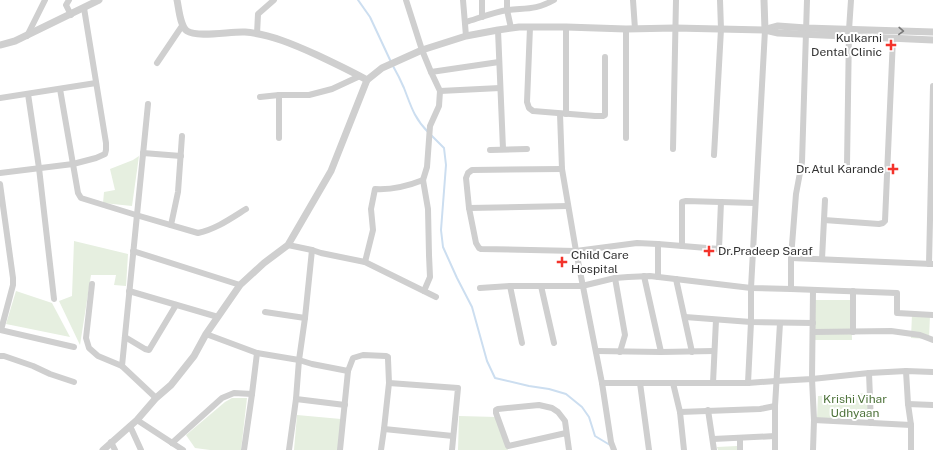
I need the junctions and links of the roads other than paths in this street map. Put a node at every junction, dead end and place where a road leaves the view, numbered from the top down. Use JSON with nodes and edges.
{"nodes":[{"id":1,"x":45,"y":0,"type":"edge"},
{"id":2,"x":69,"y":0,"type":"edge"},
{"id":3,"x":99,"y":0,"type":"edge"},
{"id":4,"x":177,"y":0,"type":"edge"},
{"id":5,"x":274,"y":0,"type":"edge"},
{"id":6,"x":406,"y":0,"type":"edge"},
{"id":7,"x":463,"y":0,"type":"edge"},
{"id":8,"x":482,"y":0,"type":"edge"},
{"id":9,"x":507,"y":0,"type":"edge"},
{"id":10,"x":554,"y":0,"type":"edge"},
{"id":11,"x":634,"y":0,"type":"edge"},
{"id":12,"x":676,"y":0,"type":"edge"},
{"id":13,"x":720,"y":0,"type":"edge"},
{"id":14,"x":764,"y":0,"type":"edge"},
{"id":15,"x":807,"y":0,"type":"edge"},
{"id":16,"x":851,"y":0,"type":"edge"},
{"id":17,"x":84,"y":8,"type":"junction"},
{"id":18,"x":507,"y":10,"type":"junction"},
{"id":19,"x":71,"y":15,"type":"junction"},
{"id":20,"x":482,"y":17,"type":"junction"},
{"id":21,"x":466,"y":22,"type":"junction"},
{"id":22,"x":182,"y":26,"type":"junction"},
{"id":23,"x":530,"y":27,"type":"junction"},
{"id":24,"x":566,"y":27,"type":"junction"},
{"id":25,"x":510,"y":28,"type":"junction"},
{"id":26,"x":675,"y":28,"type":"junction"},
{"id":27,"x":626,"y":29,"type":"junction"},
{"id":28,"x":635,"y":29,"type":"junction"},
{"id":29,"x":721,"y":29,"type":"junction"},
{"id":30,"x":498,"y":30,"type":"junction"},
{"id":31,"x":765,"y":30,"type":"junction"},
{"id":32,"x":806,"y":31,"type":"junction"},
{"id":33,"x":933,"y":32,"type":"edge"},
{"id":34,"x":849,"y":33,"type":"junction"},
{"id":35,"x":257,"y":34,"type":"junction"},
{"id":36,"x":27,"y":36,"type":"junction"},
{"id":37,"x":466,"y":36,"type":"junction"},
{"id":38,"x":893,"y":38,"type":"junction"},
{"id":39,"x":933,"y":40,"type":"edge"},
{"id":40,"x":0,"y":45,"type":"edge"},
{"id":41,"x":422,"y":50,"type":"junction"},
{"id":42,"x":605,"y":57,"type":"dead end"},
{"id":43,"x":157,"y":62,"type":"dead end"},
{"id":44,"x":499,"y":62,"type":"junction"},
{"id":45,"x":431,"y":72,"type":"junction"},
{"id":46,"x":360,"y":76,"type":"junction"},
{"id":47,"x":367,"y":80,"type":"junction"},
{"id":48,"x":96,"y":83,"type":"junction"},
{"id":49,"x":933,"y":86,"type":"edge"},
{"id":50,"x":500,"y":88,"type":"junction"},
{"id":51,"x":60,"y":89,"type":"junction"},
{"id":52,"x":440,"y":91,"type":"junction"},
{"id":53,"x":28,"y":94,"type":"junction"},
{"id":54,"x":279,"y":96,"type":"junction"},
{"id":55,"x":260,"y":97,"type":"dead end"},
{"id":56,"x":0,"y":98,"type":"edge"},
{"id":57,"x":148,"y":104,"type":"dead end"},
{"id":58,"x":563,"y":114,"type":"junction"},
{"id":59,"x":182,"y":136,"type":"dead end"},
{"id":60,"x":279,"y":138,"type":"dead end"},
{"id":61,"x":626,"y":138,"type":"dead end"},
{"id":62,"x":503,"y":149,"type":"junction"},
{"id":63,"x":527,"y":149,"type":"dead end"},
{"id":64,"x":673,"y":149,"type":"dead end"},
{"id":65,"x":490,"y":150,"type":"dead end"},
{"id":66,"x":143,"y":153,"type":"junction"},
{"id":67,"x":714,"y":155,"type":"dead end"},
{"id":68,"x":180,"y":156,"type":"junction"},
{"id":69,"x":73,"y":164,"type":"junction"},
{"id":70,"x":846,"y":165,"type":"dead end"},
{"id":71,"x":39,"y":168,"type":"junction"},
{"id":72,"x":562,"y":169,"type":"junction"},
{"id":73,"x":0,"y":173,"type":"edge"},
{"id":74,"x":423,"y":180,"type":"junction"},
{"id":75,"x":932,"y":183,"type":"edge"},
{"id":76,"x":0,"y":184,"type":"edge"},
{"id":77,"x":825,"y":200,"type":"dead end"},
{"id":78,"x":721,"y":202,"type":"junction"},
{"id":79,"x":755,"y":203,"type":"junction"},
{"id":80,"x":568,"y":206,"type":"junction"},
{"id":81,"x":469,"y":208,"type":"junction"},
{"id":82,"x":246,"y":209,"type":"dead end"},
{"id":83,"x":136,"y":215,"type":"junction"},
{"id":84,"x":824,"y":220,"type":"junction"},
{"id":85,"x":931,"y":223,"type":"edge"},
{"id":86,"x":171,"y":225,"type":"junction"},
{"id":87,"x":658,"y":244,"type":"junction"},
{"id":88,"x":288,"y":245,"type":"junction"},
{"id":89,"x":682,"y":246,"type":"junction"},
{"id":90,"x":719,"y":249,"type":"junction"},
{"id":91,"x":312,"y":250,"type":"junction"},
{"id":92,"x":133,"y":251,"type":"junction"},
{"id":93,"x":576,"y":251,"type":"junction"},
{"id":94,"x":752,"y":253,"type":"junction"},
{"id":95,"x":791,"y":258,"type":"junction"},
{"id":96,"x":822,"y":259,"type":"junction"},
{"id":97,"x":366,"y":262,"type":"junction"},
{"id":98,"x":931,"y":264,"type":"edge"},
{"id":99,"x":644,"y":276,"type":"junction"},
{"id":100,"x":658,"y":277,"type":"junction"},
{"id":101,"x":615,"y":278,"type":"junction"},
{"id":102,"x":676,"y":279,"type":"junction"},
{"id":103,"x":92,"y":284,"type":"dead end"},
{"id":104,"x":240,"y":285,"type":"junction"},
{"id":105,"x":510,"y":286,"type":"junction"},
{"id":106,"x":541,"y":286,"type":"junction"},
{"id":107,"x":582,"y":286,"type":"junction"},
{"id":108,"x":480,"y":288,"type":"dead end"},
{"id":109,"x":751,"y":288,"type":"junction"},
{"id":110,"x":791,"y":289,"type":"junction"},
{"id":111,"x":813,"y":290,"type":"junction"},
{"id":112,"x":129,"y":291,"type":"junction"},
{"id":113,"x":424,"y":291,"type":"junction"},
{"id":114,"x":853,"y":291,"type":"junction"},
{"id":115,"x":436,"y":297,"type":"dead end"},
{"id":116,"x":54,"y":299,"type":"dead end"},
{"id":117,"x":176,"y":305,"type":"junction"},
{"id":118,"x":265,"y":312,"type":"dead end"},
{"id":119,"x":933,"y":314,"type":"edge"},
{"id":120,"x":218,"y":317,"type":"junction"},
{"id":121,"x":305,"y":318,"type":"junction"},
{"id":122,"x":684,"y":318,"type":"junction"},
{"id":123,"x":716,"y":320,"type":"junction"},
{"id":124,"x":751,"y":322,"type":"junction"},
{"id":125,"x":780,"y":323,"type":"junction"},
{"id":126,"x":813,"y":323,"type":"junction"},
{"id":127,"x":0,"y":330,"type":"edge"},
{"id":128,"x":813,"y":332,"type":"junction"},
{"id":129,"x":853,"y":332,"type":"junction"},
{"id":130,"x":206,"y":334,"type":"junction"},
{"id":131,"x":125,"y":337,"type":"junction"},
{"id":132,"x":933,"y":340,"type":"edge"},
{"id":133,"x":522,"y":343,"type":"dead end"},
{"id":134,"x":554,"y":343,"type":"dead end"},
{"id":135,"x":74,"y":347,"type":"dead end"},
{"id":136,"x":596,"y":351,"type":"junction"},
{"id":137,"x":714,"y":351,"type":"junction"},
{"id":138,"x":620,"y":352,"type":"junction"},
{"id":139,"x":661,"y":352,"type":"junction"},
{"id":140,"x":692,"y":352,"type":"junction"},
{"id":141,"x":257,"y":353,"type":"junction"},
{"id":142,"x":0,"y":356,"type":"edge"},
{"id":143,"x":299,"y":360,"type":"junction"},
{"id":144,"x":122,"y":366,"type":"junction"},
{"id":145,"x":348,"y":371,"type":"junction"},
{"id":146,"x":906,"y":371,"type":"junction"},
{"id":147,"x":933,"y":372,"type":"edge"},
{"id":148,"x":868,"y":373,"type":"junction"},
{"id":149,"x":812,"y":379,"type":"junction"},
{"id":150,"x":776,"y":381,"type":"junction"},
{"id":151,"x":74,"y":382,"type":"dead end"},
{"id":152,"x":389,"y":383,"type":"junction"},
{"id":153,"x":602,"y":383,"type":"junction"},
{"id":154,"x":640,"y":383,"type":"junction"},
{"id":155,"x":673,"y":383,"type":"junction"},
{"id":156,"x":714,"y":383,"type":"junction"},
{"id":157,"x":748,"y":383,"type":"junction"},
{"id":158,"x":252,"y":394,"type":"junction"},
{"id":159,"x":156,"y":398,"type":"junction"},
{"id":160,"x":296,"y":399,"type":"junction"},
{"id":161,"x":908,"y":404,"type":"junction"},
{"id":162,"x":345,"y":405,"type":"junction"},
{"id":163,"x":933,"y":405,"type":"edge"},
{"id":164,"x":775,"y":406,"type":"junction"},
{"id":165,"x":708,"y":410,"type":"junction"},
{"id":166,"x":680,"y":412,"type":"junction"},
{"id":167,"x":137,"y":420,"type":"junction"},
{"id":168,"x":814,"y":420,"type":"junction"},
{"id":169,"x":871,"y":423,"type":"junction"},
{"id":170,"x":130,"y":426,"type":"junction"},
{"id":171,"x":911,"y":426,"type":"junction"},
{"id":172,"x":384,"y":429,"type":"junction"},
{"id":173,"x":566,"y":433,"type":"junction"},
{"id":174,"x":453,"y":436,"type":"junction"},
{"id":175,"x":775,"y":436,"type":"junction"},
{"id":176,"x":713,"y":438,"type":"junction"},
{"id":177,"x":740,"y":438,"type":"junction"},
{"id":178,"x":111,"y":442,"type":"junction"},
{"id":179,"x":172,"y":443,"type":"junction"},
{"id":180,"x":508,"y":448,"type":"edge"},
{"id":181,"x":103,"y":450,"type":"edge"},
{"id":182,"x":115,"y":450,"type":"edge"},
{"id":183,"x":141,"y":450,"type":"edge"},
{"id":184,"x":183,"y":450,"type":"edge"},
{"id":185,"x":244,"y":450,"type":"edge"},
{"id":186,"x":289,"y":450,"type":"edge"},
{"id":187,"x":340,"y":450,"type":"edge"},
{"id":188,"x":380,"y":450,"type":"edge"},
{"id":189,"x":452,"y":450,"type":"edge"},
{"id":190,"x":569,"y":450,"type":"edge"},
{"id":191,"x":614,"y":450,"type":"edge"},
{"id":192,"x":649,"y":450,"type":"edge"},
{"id":193,"x":684,"y":450,"type":"edge"},
{"id":194,"x":714,"y":450,"type":"edge"},
{"id":195,"x":740,"y":450,"type":"edge"},
{"id":196,"x":775,"y":450,"type":"edge"},
{"id":197,"x":813,"y":450,"type":"edge"},
{"id":198,"x":911,"y":450,"type":"edge"}],
"edges":[{"from":1,"to":36,"type":"street"},
{"from":2,"to":19,"type":"street"},
{"from":3,"to":17,"type":"street"},
{"from":4,"to":22,"type":"street"},
{"from":5,"to":35,"type":"street"},
{"from":6,"to":41,"type":"street"},
{"from":7,"to":21,"type":"street"},
{"from":8,"to":20,"type":"street"},
{"from":9,"to":18,"type":"street"},
{"from":10,"to":18,"type":"street"},
{"from":11,"to":28,"type":"street"},
{"from":12,"to":26,"type":"street"},
{"from":13,"to":29,"type":"street"},
{"from":14,"to":31,"type":"street"},
{"from":15,"to":32,"type":"street"},
{"from":16,"to":34,"type":"street"},
{"from":17,"to":19,"type":"street"},
{"from":17,"to":48,"type":"street"},
{"from":18,"to":20,"type":"street"},
{"from":18,"to":25,"type":"street"},
{"from":19,"to":36,"type":"street"},
{"from":20,"to":21,"type":"street"},
{"from":21,"to":37,"type":"street"},
{"from":22,"to":35,"type":"street"},
{"from":22,"to":43,"type":"street"},
{"from":23,"to":24,"type":"street"},
{"from":23,"to":25,"type":"street"},
{"from":23,"to":58,"type":"street"},
{"from":24,"to":27,"type":"street"},
{"from":24,"to":58,"type":"street"},
{"from":25,"to":30,"type":"street"},
{"from":26,"to":28,"type":"street"},
{"from":26,"to":29,"type":"street"},
{"from":26,"to":64,"type":"street"},
{"from":27,"to":28,"type":"street"},
{"from":27,"to":61,"type":"street"},
{"from":29,"to":31,"type":"street"},
{"from":29,"to":67,"type":"street"},
{"from":30,"to":37,"type":"street"},
{"from":30,"to":44,"type":"street"},
{"from":31,"to":32,"type":"street"},
{"from":31,"to":79,"type":"street"},
{"from":32,"to":34,"type":"street"},
{"from":32,"to":95,"type":"street"},
{"from":34,"to":33,"type":"street","one_way":true},
{"from":34,"to":38,"type":"street"},
{"from":34,"to":70,"type":"street"},
{"from":35,"to":46,"type":"street"},
{"from":36,"to":40,"type":"street"},
{"from":37,"to":41,"type":"street"},
{"from":38,"to":39,"type":"street"},
{"from":38,"to":84,"type":"street"},
{"from":41,"to":45,"type":"street"},
{"from":41,"to":47,"type":"street"},
{"from":42,"to":58,"type":"street"},
{"from":44,"to":45,"type":"street"},
{"from":44,"to":50,"type":"street"},
{"from":45,"to":52,"type":"street"},
{"from":46,"to":47,"type":"street"},
{"from":46,"to":54,"type":"street"},
{"from":47,"to":88,"type":"street"},
{"from":48,"to":51,"type":"street"},
{"from":48,"to":69,"type":"street"},
{"from":49,"to":75,"type":"street"},
{"from":50,"to":52,"type":"street"},
{"from":50,"to":62,"type":"street"},
{"from":51,"to":53,"type":"street"},
{"from":51,"to":69,"type":"street"},
{"from":52,"to":74,"type":"street"},
{"from":53,"to":56,"type":"street"},
{"from":53,"to":71,"type":"street"},
{"from":54,"to":55,"type":"street"},
{"from":54,"to":60,"type":"street"},
{"from":57,"to":66,"type":"street"},
{"from":58,"to":72,"type":"street"},
{"from":59,"to":68,"type":"street"},
{"from":62,"to":63,"type":"street"},
{"from":62,"to":65,"type":"street"},
{"from":66,"to":68,"type":"street"},
{"from":66,"to":83,"type":"street"},
{"from":68,"to":86,"type":"street"},
{"from":69,"to":71,"type":"street"},
{"from":69,"to":83,"type":"street"},
{"from":71,"to":73,"type":"street"},
{"from":71,"to":116,"type":"street"},
{"from":72,"to":80,"type":"street"},
{"from":72,"to":81,"type":"street"},
{"from":74,"to":97,"type":"street"},
{"from":74,"to":113,"type":"street"},
{"from":75,"to":85,"type":"street"},
{"from":76,"to":127,"type":"street"},
{"from":77,"to":84,"type":"street"},
{"from":78,"to":79,"type":"street"},
{"from":78,"to":89,"type":"street"},
{"from":78,"to":90,"type":"street"},
{"from":79,"to":94,"type":"street"},
{"from":80,"to":81,"type":"street"},
{"from":80,"to":93,"type":"street"},
{"from":81,"to":93,"type":"street"},
{"from":82,"to":86,"type":"street"},
{"from":83,"to":86,"type":"street"},
{"from":83,"to":92,"type":"street"},
{"from":84,"to":96,"type":"street"},
{"from":85,"to":98,"type":"street"},
{"from":87,"to":89,"type":"street"},
{"from":87,"to":93,"type":"street"},
{"from":87,"to":100,"type":"street"},
{"from":88,"to":91,"type":"street"},
{"from":88,"to":104,"type":"street"},
{"from":89,"to":90,"type":"street"},
{"from":90,"to":94,"type":"street"},
{"from":91,"to":97,"type":"street"},
{"from":91,"to":121,"type":"street"},
{"from":92,"to":104,"type":"street"},
{"from":92,"to":112,"type":"street"},
{"from":93,"to":107,"type":"street"},
{"from":94,"to":109,"type":"street"},
{"from":95,"to":96,"type":"street"},
{"from":95,"to":110,"type":"street"},
{"from":96,"to":98,"type":"street"},
{"from":97,"to":113,"type":"street"},
{"from":99,"to":100,"type":"street"},
{"from":99,"to":101,"type":"street"},
{"from":99,"to":139,"type":"street"},
{"from":100,"to":102,"type":"street"},
{"from":101,"to":107,"type":"street"},
{"from":101,"to":138,"type":"street"},
{"from":102,"to":109,"type":"street"},
{"from":102,"to":122,"type":"street"},
{"from":103,"to":144,"type":"street"},
{"from":104,"to":120,"type":"street"},
{"from":105,"to":106,"type":"street"},
{"from":105,"to":108,"type":"street"},
{"from":105,"to":133,"type":"street"},
{"from":106,"to":107,"type":"street"},
{"from":106,"to":134,"type":"street"},
{"from":107,"to":136,"type":"street"},
{"from":109,"to":110,"type":"street"},
{"from":109,"to":124,"type":"street"},
{"from":110,"to":111,"type":"street"},
{"from":111,"to":114,"type":"street"},
{"from":111,"to":126,"type":"street"},
{"from":112,"to":117,"type":"street"},
{"from":112,"to":131,"type":"street"},
{"from":113,"to":115,"type":"street"},
{"from":114,"to":119,"type":"street"},
{"from":114,"to":129,"type":"street"},
{"from":117,"to":120,"type":"street"},
{"from":117,"to":131,"type":"street"},
{"from":118,"to":121,"type":"street"},
{"from":120,"to":130,"type":"street"},
{"from":121,"to":143,"type":"street"},
{"from":122,"to":123,"type":"street"},
{"from":122,"to":140,"type":"street"},
{"from":123,"to":124,"type":"street"},
{"from":123,"to":137,"type":"street"},
{"from":124,"to":125,"type":"street"},
{"from":124,"to":157,"type":"street"},
{"from":125,"to":126,"type":"street"},
{"from":125,"to":150,"type":"street"},
{"from":126,"to":128,"type":"street"},
{"from":127,"to":135,"type":"street"},
{"from":128,"to":129,"type":"street"},
{"from":128,"to":149,"type":"street"},
{"from":129,"to":132,"type":"street"},
{"from":130,"to":141,"type":"street"},
{"from":130,"to":159,"type":"street"},
{"from":131,"to":144,"type":"street"},
{"from":136,"to":138,"type":"street"},
{"from":136,"to":153,"type":"street"},
{"from":137,"to":140,"type":"street"},
{"from":137,"to":156,"type":"street"},
{"from":138,"to":139,"type":"street"},
{"from":139,"to":140,"type":"street"},
{"from":141,"to":143,"type":"street"},
{"from":141,"to":158,"type":"street"},
{"from":142,"to":151,"type":"street"},
{"from":143,"to":145,"type":"street"},
{"from":143,"to":160,"type":"street"},
{"from":144,"to":159,"type":"street"},
{"from":145,"to":152,"type":"street"},
{"from":145,"to":162,"type":"street"},
{"from":146,"to":147,"type":"street"},
{"from":146,"to":148,"type":"street"},
{"from":146,"to":161,"type":"street"},
{"from":148,"to":149,"type":"street"},
{"from":148,"to":169,"type":"street"},
{"from":149,"to":150,"type":"street"},
{"from":149,"to":168,"type":"street"},
{"from":150,"to":157,"type":"street"},
{"from":150,"to":164,"type":"street"},
{"from":152,"to":172,"type":"street"},
{"from":152,"to":174,"type":"street"},
{"from":153,"to":154,"type":"street"},
{"from":153,"to":191,"type":"street"},
{"from":154,"to":155,"type":"street"},
{"from":154,"to":192,"type":"street"},
{"from":155,"to":156,"type":"street"},
{"from":155,"to":166,"type":"street"},
{"from":156,"to":157,"type":"street"},
{"from":158,"to":179,"type":"street"},
{"from":158,"to":185,"type":"street"},
{"from":159,"to":167,"type":"street"},
{"from":160,"to":162,"type":"street"},
{"from":160,"to":186,"type":"street"},
{"from":161,"to":163,"type":"street"},
{"from":161,"to":171,"type":"street"},
{"from":162,"to":187,"type":"street"},
{"from":164,"to":165,"type":"street"},
{"from":164,"to":175,"type":"street"},
{"from":165,"to":166,"type":"street"},
{"from":165,"to":176,"type":"street"},
{"from":166,"to":193,"type":"street"},
{"from":167,"to":170,"type":"street"},
{"from":167,"to":179,"type":"street"},
{"from":168,"to":169,"type":"street"},
{"from":168,"to":197,"type":"street"},
{"from":169,"to":171,"type":"street"},
{"from":170,"to":178,"type":"street"},
{"from":170,"to":183,"type":"street"},
{"from":171,"to":198,"type":"street"},
{"from":172,"to":174,"type":"street"},
{"from":172,"to":188,"type":"street"},
{"from":173,"to":180,"type":"street"},
{"from":173,"to":180,"type":"street"},
{"from":173,"to":190,"type":"street"},
{"from":174,"to":189,"type":"street"},
{"from":175,"to":177,"type":"street"},
{"from":175,"to":196,"type":"street"},
{"from":176,"to":177,"type":"street"},
{"from":176,"to":194,"type":"street"},
{"from":177,"to":195,"type":"street"},
{"from":178,"to":181,"type":"street"},
{"from":178,"to":182,"type":"street"},
{"from":179,"to":184,"type":"street"}]}
